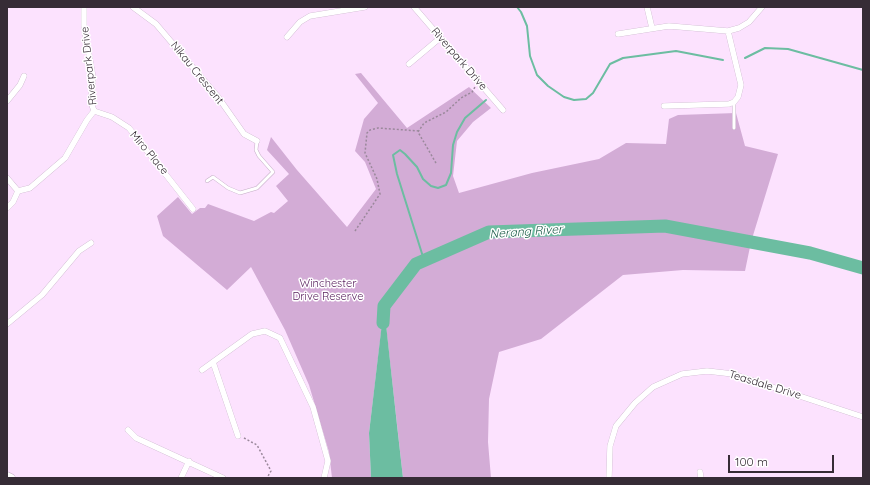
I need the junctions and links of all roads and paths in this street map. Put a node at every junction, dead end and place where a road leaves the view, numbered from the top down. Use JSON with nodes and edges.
{"nodes":[{"id":1,"x":84,"y":7,"type":"edge"},
{"id":2,"x":133,"y":7,"type":"edge"},
{"id":3,"x":365,"y":7,"type":"edge"},
{"id":4,"x":414,"y":7,"type":"edge"},
{"id":5,"x":647,"y":7,"type":"edge"},
{"id":6,"x":762,"y":7,"type":"edge"},
{"id":7,"x":652,"y":28,"type":"junction"},
{"id":8,"x":728,"y":31,"type":"junction"},
{"id":9,"x":618,"y":34,"type":"dead end"},
{"id":10,"x":287,"y":37,"type":"dead end"},
{"id":11,"x":440,"y":38,"type":"junction"},
{"id":12,"x":409,"y":64,"type":"dead end"},
{"id":13,"x":24,"y":76,"type":"dead end"},
{"id":14,"x":479,"y":82,"type":"junction"},
{"id":15,"x":7,"y":101,"type":"edge"},
{"id":16,"x":734,"y":102,"type":"junction"},
{"id":17,"x":664,"y":106,"type":"dead end"},
{"id":18,"x":94,"y":110,"type":"junction"},
{"id":19,"x":503,"y":110,"type":"dead end"},
{"id":20,"x":734,"y":128,"type":"dead end"},
{"id":21,"x":419,"y":131,"type":"junction"},
{"id":22,"x":257,"y":141,"type":"joint"},
{"id":23,"x":436,"y":164,"type":"dead end"},
{"id":24,"x":7,"y":178,"type":"edge"},
{"id":25,"x":207,"y":181,"type":"dead end"},
{"id":26,"x":18,"y":192,"type":"junction"},
{"id":27,"x":7,"y":208,"type":"edge"},
{"id":28,"x":193,"y":209,"type":"dead end"},
{"id":29,"x":355,"y":231,"type":"dead end"},
{"id":30,"x":91,"y":243,"type":"dead end"},
{"id":31,"x":7,"y":324,"type":"edge"},
{"id":32,"x":213,"y":362,"type":"junction"},
{"id":33,"x":202,"y":370,"type":"dead end"},
{"id":34,"x":863,"y":417,"type":"edge"},
{"id":35,"x":128,"y":430,"type":"dead end"},
{"id":36,"x":238,"y":436,"type":"joint"},
{"id":37,"x":189,"y":461,"type":"junction"},
{"id":38,"x":7,"y":476,"type":"edge"},
{"id":39,"x":11,"y":478,"type":"edge"},
{"id":40,"x":181,"y":478,"type":"edge"},
{"id":41,"x":223,"y":478,"type":"edge"},
{"id":42,"x":268,"y":478,"type":"edge"},
{"id":43,"x":324,"y":478,"type":"edge"},
{"id":44,"x":609,"y":478,"type":"edge"}],
"edges":[{"from":1,"to":18,"type":"street","name":"Riverpark Drive"},
{"from":2,"to":22,"type":"street","name":"Nikau Crescent"},
{"from":3,"to":10,"type":"street"},
{"from":4,"to":11,"type":"street","name":"Riverpark Drive"},
{"from":5,"to":7,"type":"street"},
{"from":6,"to":8,"type":"street"},
{"from":7,"to":8,"type":"street"},
{"from":7,"to":9,"type":"street"},
{"from":8,"to":16,"type":"street"},
{"from":11,"to":12,"type":"street"},
{"from":11,"to":14,"type":"street","name":"Riverpark Drive"},
{"from":13,"to":15,"type":"street"},
{"from":14,"to":19,"type":"street","name":"Riverpark Drive"},
{"from":14,"to":21,"type":"path"},
{"from":16,"to":17,"type":"street"},
{"from":16,"to":20,"type":"lane"},
{"from":18,"to":26,"type":"street","name":"Riverpark Drive"},
{"from":18,"to":28,"type":"street","name":"Miro Place"},
{"from":21,"to":23,"type":"path"},
{"from":21,"to":29,"type":"path"},
{"from":22,"to":25,"type":"lane"},
{"from":24,"to":26,"type":"street"},
{"from":26,"to":27,"type":"street","name":"Riverpark Drive"},
{"from":30,"to":31,"type":"street"},
{"from":32,"to":33,"type":"street"},
{"from":32,"to":36,"type":"street"},
{"from":32,"to":43,"type":"street"},
{"from":34,"to":44,"type":"street","name":"Teasdale Drive"},
{"from":35,"to":37,"type":"street"},
{"from":36,"to":42,"type":"path"},
{"from":37,"to":40,"type":"street"},
{"from":37,"to":41,"type":"street"},
{"from":38,"to":39,"type":"main road"}]}
